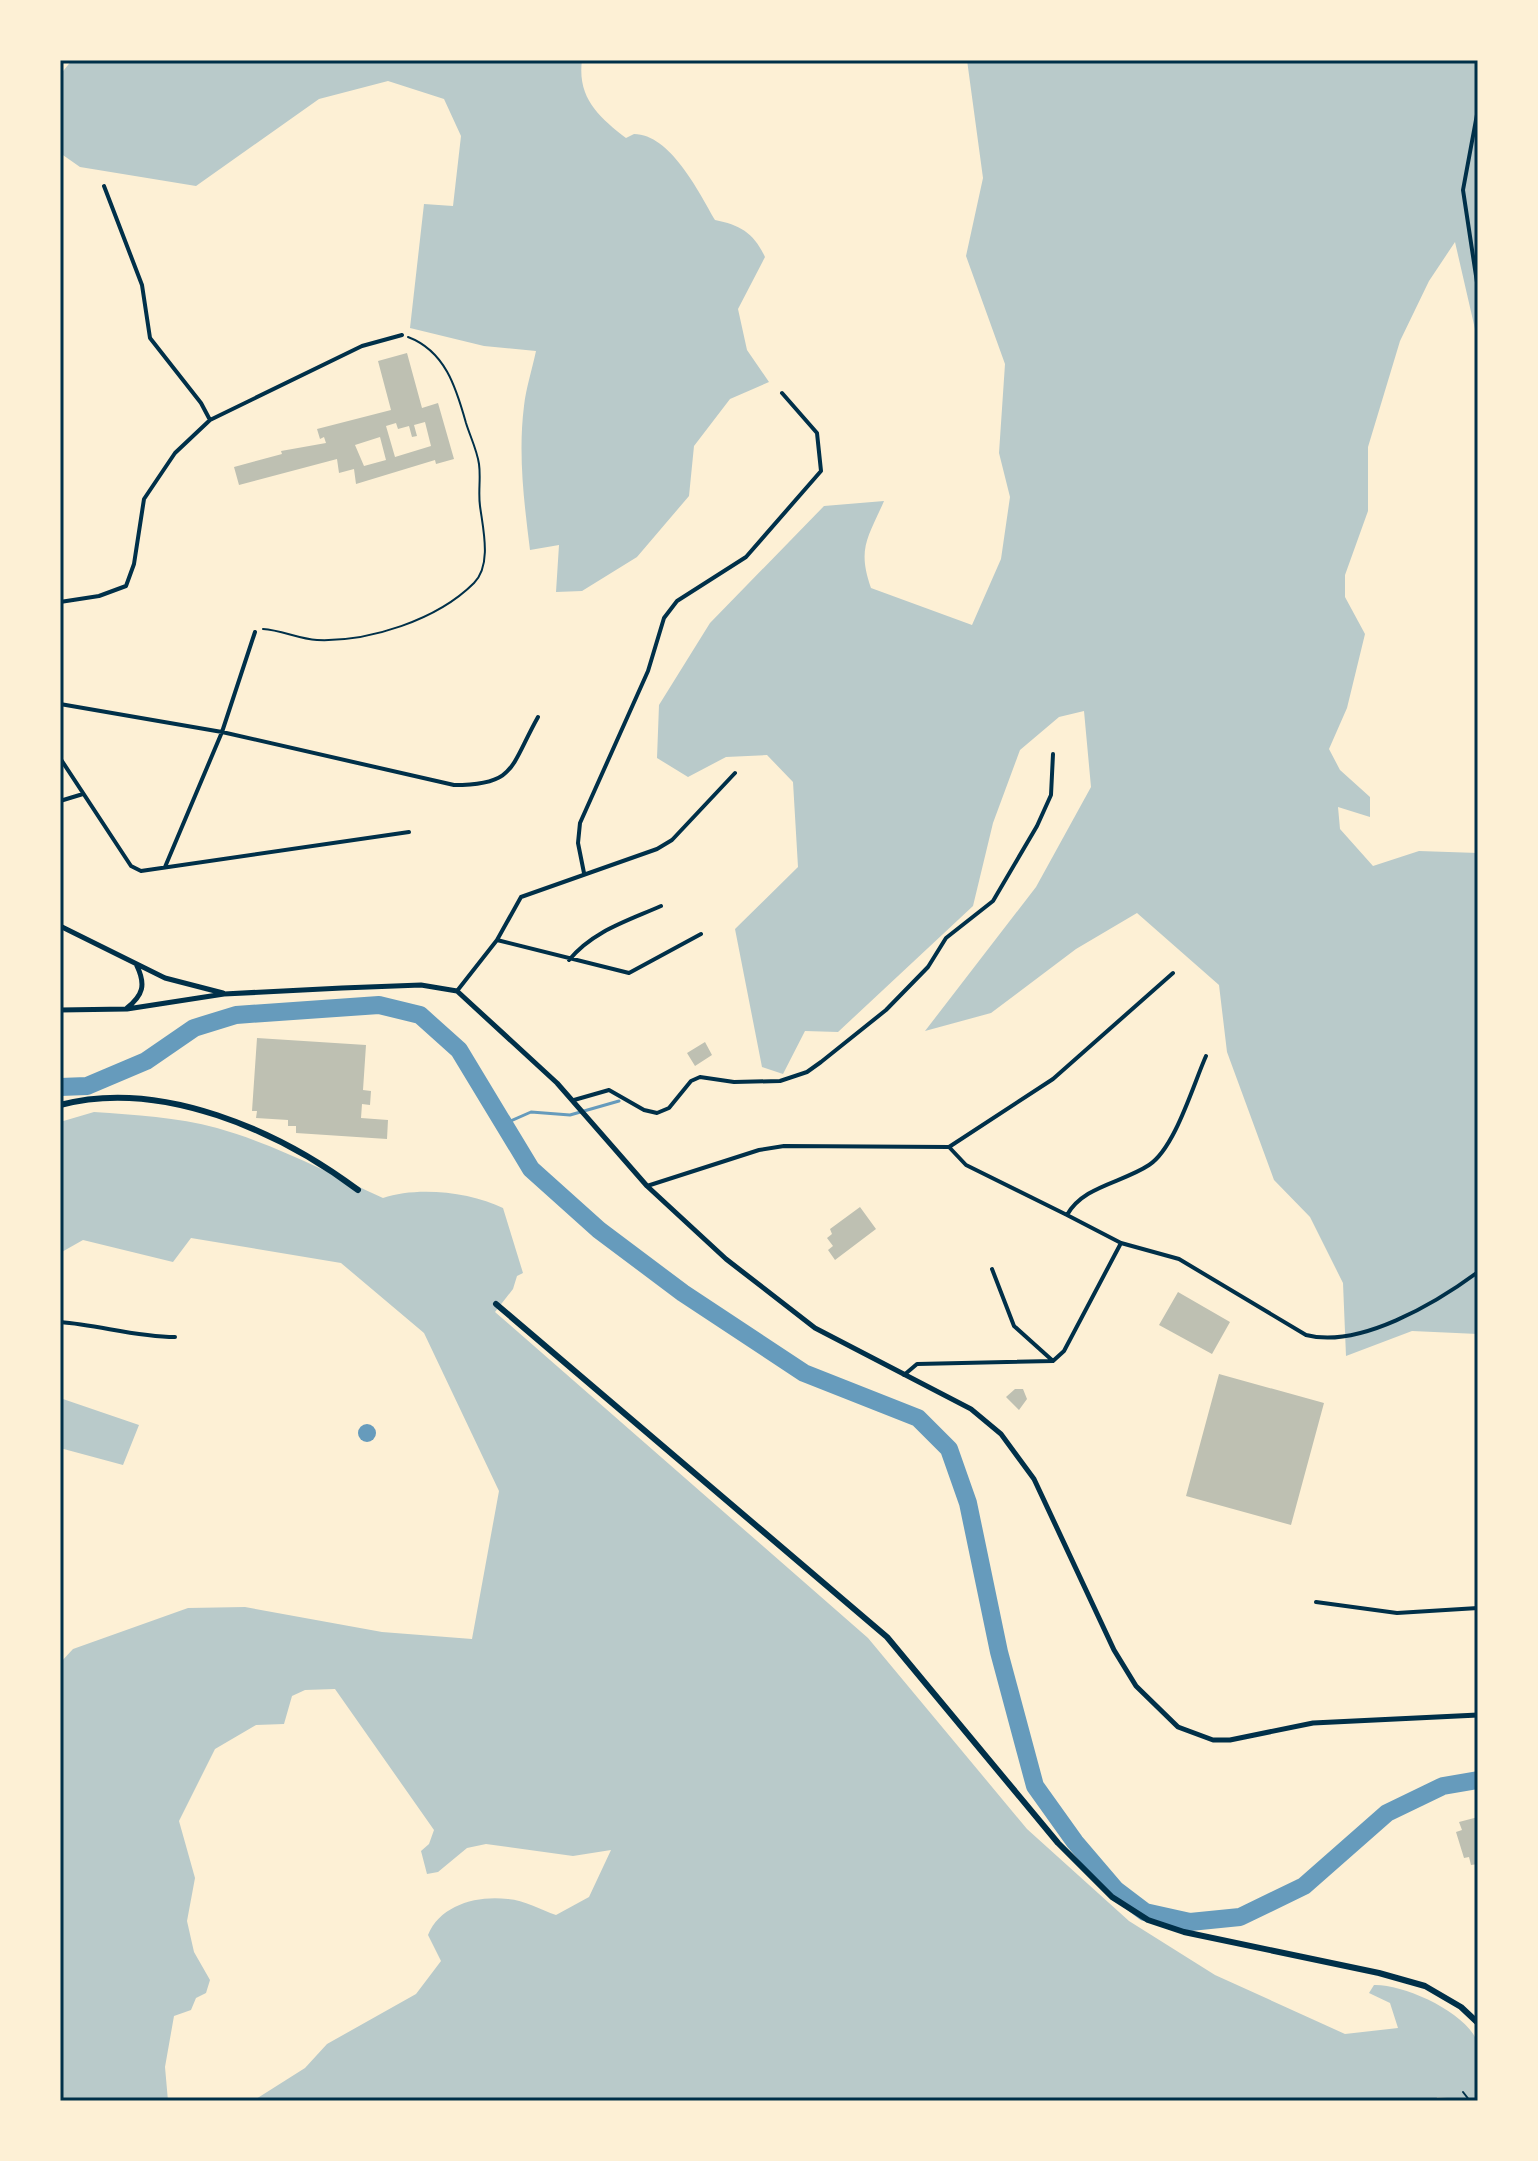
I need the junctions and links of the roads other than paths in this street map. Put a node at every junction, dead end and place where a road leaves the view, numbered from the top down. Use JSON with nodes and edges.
{"nodes":[{"id":1,"x":1478,"y":109,"type":"edge"},
{"id":2,"x":104,"y":186,"type":"dead end"},
{"id":3,"x":1478,"y":289,"type":"edge"},
{"id":4,"x":402,"y":335,"type":"road end"},
{"id":5,"x":782,"y":393,"type":"dead end"},
{"id":6,"x":210,"y":420,"type":"junction"},
{"id":7,"x":60,"y":602,"type":"edge"},
{"id":8,"x":255,"y":632,"type":"road end"},
{"id":9,"x":60,"y":704,"type":"edge"},
{"id":10,"x":538,"y":717,"type":"dead end"},
{"id":11,"x":222,"y":732,"type":"junction"},
{"id":12,"x":1053,"y":754,"type":"dead end"},
{"id":13,"x":60,"y":758,"type":"edge"},
{"id":14,"x":735,"y":773,"type":"dead end"},
{"id":15,"x":83,"y":794,"type":"junction"},
{"id":16,"x":60,"y":801,"type":"edge"},
{"id":17,"x":409,"y":832,"type":"dead end"},
{"id":18,"x":165,"y":867,"type":"junction"},
{"id":19,"x":584,"y":873,"type":"junction"},
{"id":20,"x":661,"y":906,"type":"dead end"},
{"id":21,"x":60,"y":926,"type":"edge"},
{"id":22,"x":701,"y":934,"type":"dead end"},
{"id":23,"x":497,"y":940,"type":"junction"},
{"id":24,"x":569,"y":960,"type":"junction"},
{"id":25,"x":137,"y":965,"type":"junction"},
{"id":26,"x":1173,"y":973,"type":"dead end"},
{"id":27,"x":457,"y":991,"type":"junction"},
{"id":28,"x":224,"y":994,"type":"junction"},
{"id":29,"x":127,"y":1009,"type":"junction"},
{"id":30,"x":60,"y":1010,"type":"edge"},
{"id":31,"x":1206,"y":1056,"type":"dead end"},
{"id":32,"x":576,"y":1103,"type":"junction"},
{"id":33,"x":60,"y":1105,"type":"edge"},
{"id":34,"x":949,"y":1147,"type":"junction"},
{"id":35,"x":647,"y":1186,"type":"junction"},
{"id":36,"x":358,"y":1190,"type":"dead end"},
{"id":37,"x":1067,"y":1215,"type":"junction"},
{"id":38,"x":1121,"y":1243,"type":"junction"},
{"id":39,"x":992,"y":1269,"type":"dead end"},
{"id":40,"x":1478,"y":1272,"type":"edge"},
{"id":41,"x":496,"y":1304,"type":"dead end"},
{"id":42,"x":60,"y":1322,"type":"edge"},
{"id":43,"x":175,"y":1337,"type":"dead end"},
{"id":44,"x":1053,"y":1361,"type":"junction"},
{"id":45,"x":904,"y":1375,"type":"junction"},
{"id":46,"x":1316,"y":1602,"type":"dead end"},
{"id":47,"x":1478,"y":1608,"type":"edge"},
{"id":48,"x":1478,"y":1715,"type":"edge"},
{"id":49,"x":1478,"y":2023,"type":"edge"},
{"id":50,"x":1463,"y":2092,"type":"dead end"},
{"id":51,"x":1470,"y":2101,"type":"edge"}],
"edges":[{"from":1,"to":3,"type":"street"},
{"from":2,"to":6,"type":"street"},
{"from":4,"to":6,"type":"street"},
{"from":5,"to":19,"type":"street"},
{"from":6,"to":7,"type":"street"},
{"from":8,"to":11,"type":"street"},
{"from":9,"to":11,"type":"street"},
{"from":10,"to":11,"type":"street"},
{"from":11,"to":18,"type":"street"},
{"from":12,"to":32,"type":"street"},
{"from":13,"to":15,"type":"street"},
{"from":14,"to":19,"type":"street"},
{"from":15,"to":16,"type":"street"},
{"from":15,"to":18,"type":"street"},
{"from":17,"to":18,"type":"street"},
{"from":19,"to":23,"type":"street"},
{"from":20,"to":24,"type":"street"},
{"from":21,"to":25,"type":"street"},
{"from":22,"to":24,"type":"street"},
{"from":23,"to":24,"type":"street"},
{"from":23,"to":27,"type":"street"},
{"from":25,"to":28,"type":"street"},
{"from":25,"to":29,"type":"street"},
{"from":26,"to":34,"type":"street"},
{"from":27,"to":28,"type":"street"},
{"from":27,"to":32,"type":"street"},
{"from":28,"to":29,"type":"street"},
{"from":29,"to":30,"type":"street"},
{"from":31,"to":37,"type":"street"},
{"from":32,"to":35,"type":"street"},
{"from":33,"to":36,"type":"main road"},
{"from":34,"to":35,"type":"street"},
{"from":34,"to":37,"type":"street"},
{"from":35,"to":45,"type":"street"},
{"from":37,"to":38,"type":"street"},
{"from":38,"to":40,"type":"street"},
{"from":38,"to":44,"type":"street"},
{"from":39,"to":44,"type":"street"},
{"from":41,"to":49,"type":"main road"},
{"from":42,"to":43,"type":"street"},
{"from":44,"to":45,"type":"street"},
{"from":45,"to":48,"type":"street"},
{"from":46,"to":47,"type":"street"},
{"from":50,"to":51,"type":"lane"}]}
